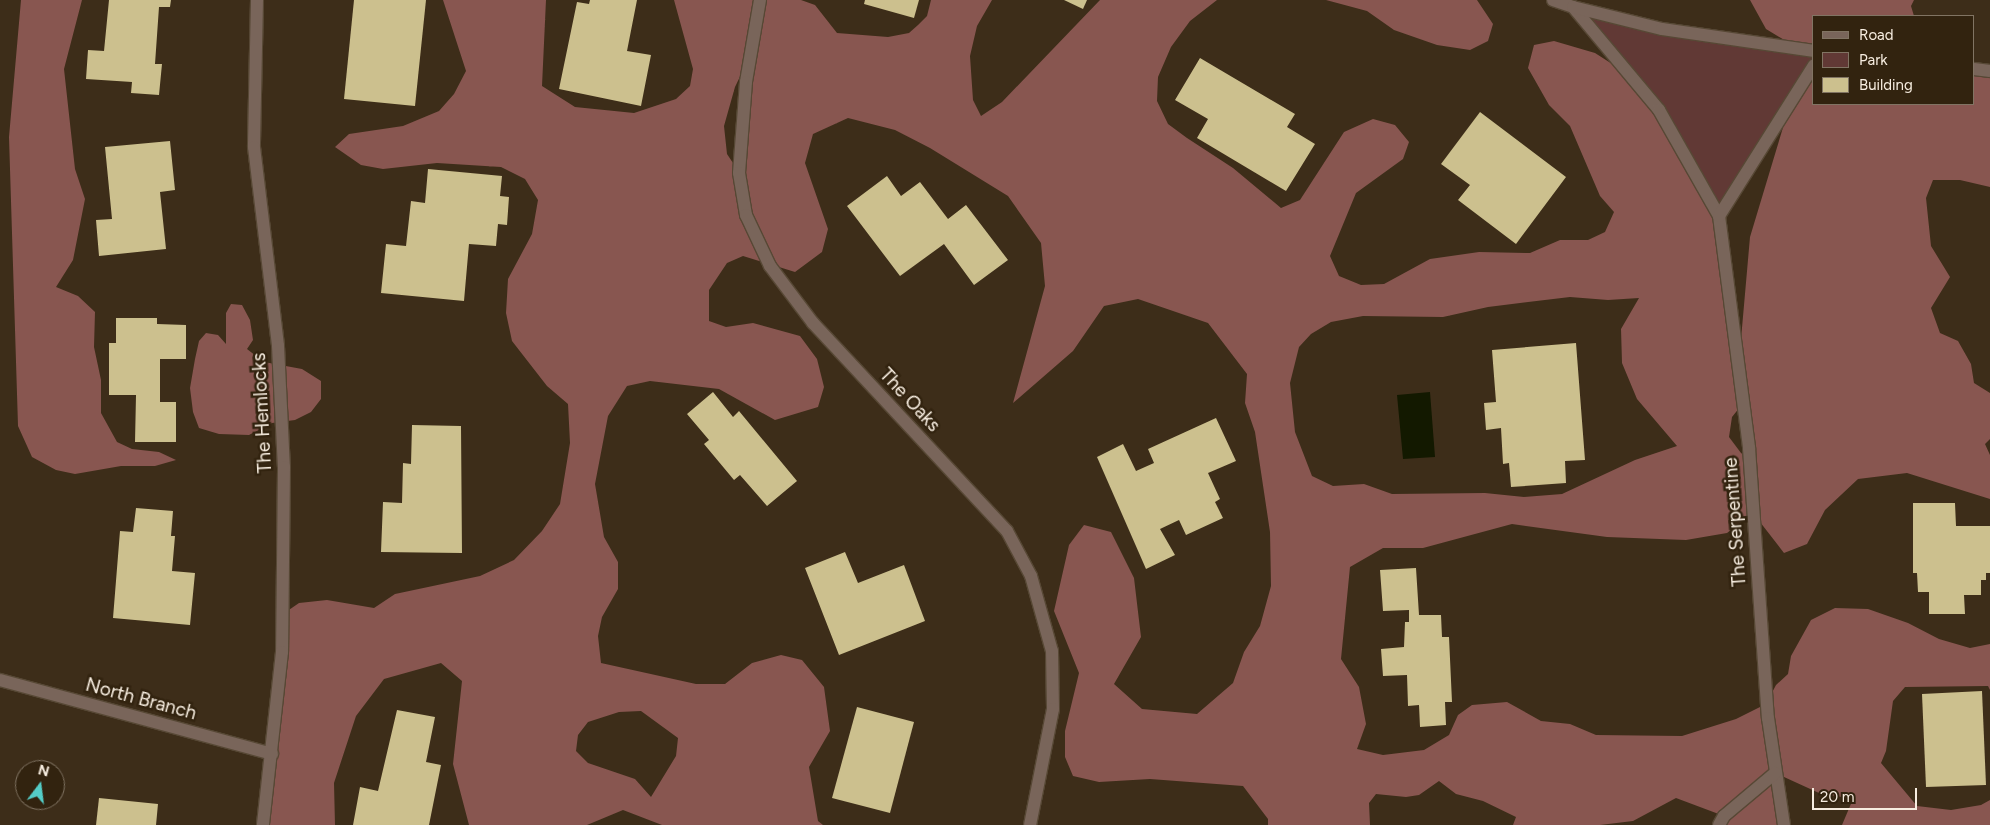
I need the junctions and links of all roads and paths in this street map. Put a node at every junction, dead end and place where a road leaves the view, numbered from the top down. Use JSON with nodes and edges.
{"nodes":[{"id":1,"x":257,"y":0,"type":"edge"},
{"id":2,"x":760,"y":0,"type":"edge"},
{"id":3,"x":1553,"y":0,"type":"edge"},
{"id":4,"x":1573,"y":7,"type":"junction"},
{"id":5,"x":1812,"y":52,"type":"edge"},
{"id":6,"x":1812,"y":68,"type":"edge"},
{"id":7,"x":1975,"y":69,"type":"edge"},
{"id":8,"x":1990,"y":71,"type":"edge"},
{"id":9,"x":1719,"y":216,"type":"junction"},
{"id":10,"x":0,"y":680,"type":"edge"},
{"id":11,"x":272,"y":754,"type":"junction"},
{"id":12,"x":1775,"y":773,"type":"junction"},
{"id":13,"x":263,"y":825,"type":"edge"},
{"id":14,"x":1030,"y":825,"type":"edge"},
{"id":15,"x":1719,"y":825,"type":"edge"},
{"id":16,"x":1784,"y":825,"type":"edge"}],
"edges":[{"from":1,"to":11,"type":"street","name":"The Hemlocks"},
{"from":2,"to":14,"type":"street","name":"The Oaks"},
{"from":3,"to":4,"type":"street"},
{"from":4,"to":5,"type":"street"},
{"from":4,"to":9,"type":"street","name":"The Serpentine"},
{"from":6,"to":9,"type":"street"},
{"from":7,"to":8,"type":"street"},
{"from":9,"to":12,"type":"street","name":"The Serpentine"},
{"from":10,"to":11,"type":"street","name":"North Branch"},
{"from":11,"to":13,"type":"street","name":"The Hemlocks"},
{"from":12,"to":15,"type":"street"},
{"from":12,"to":16,"type":"street","name":"The Serpentine"}]}
